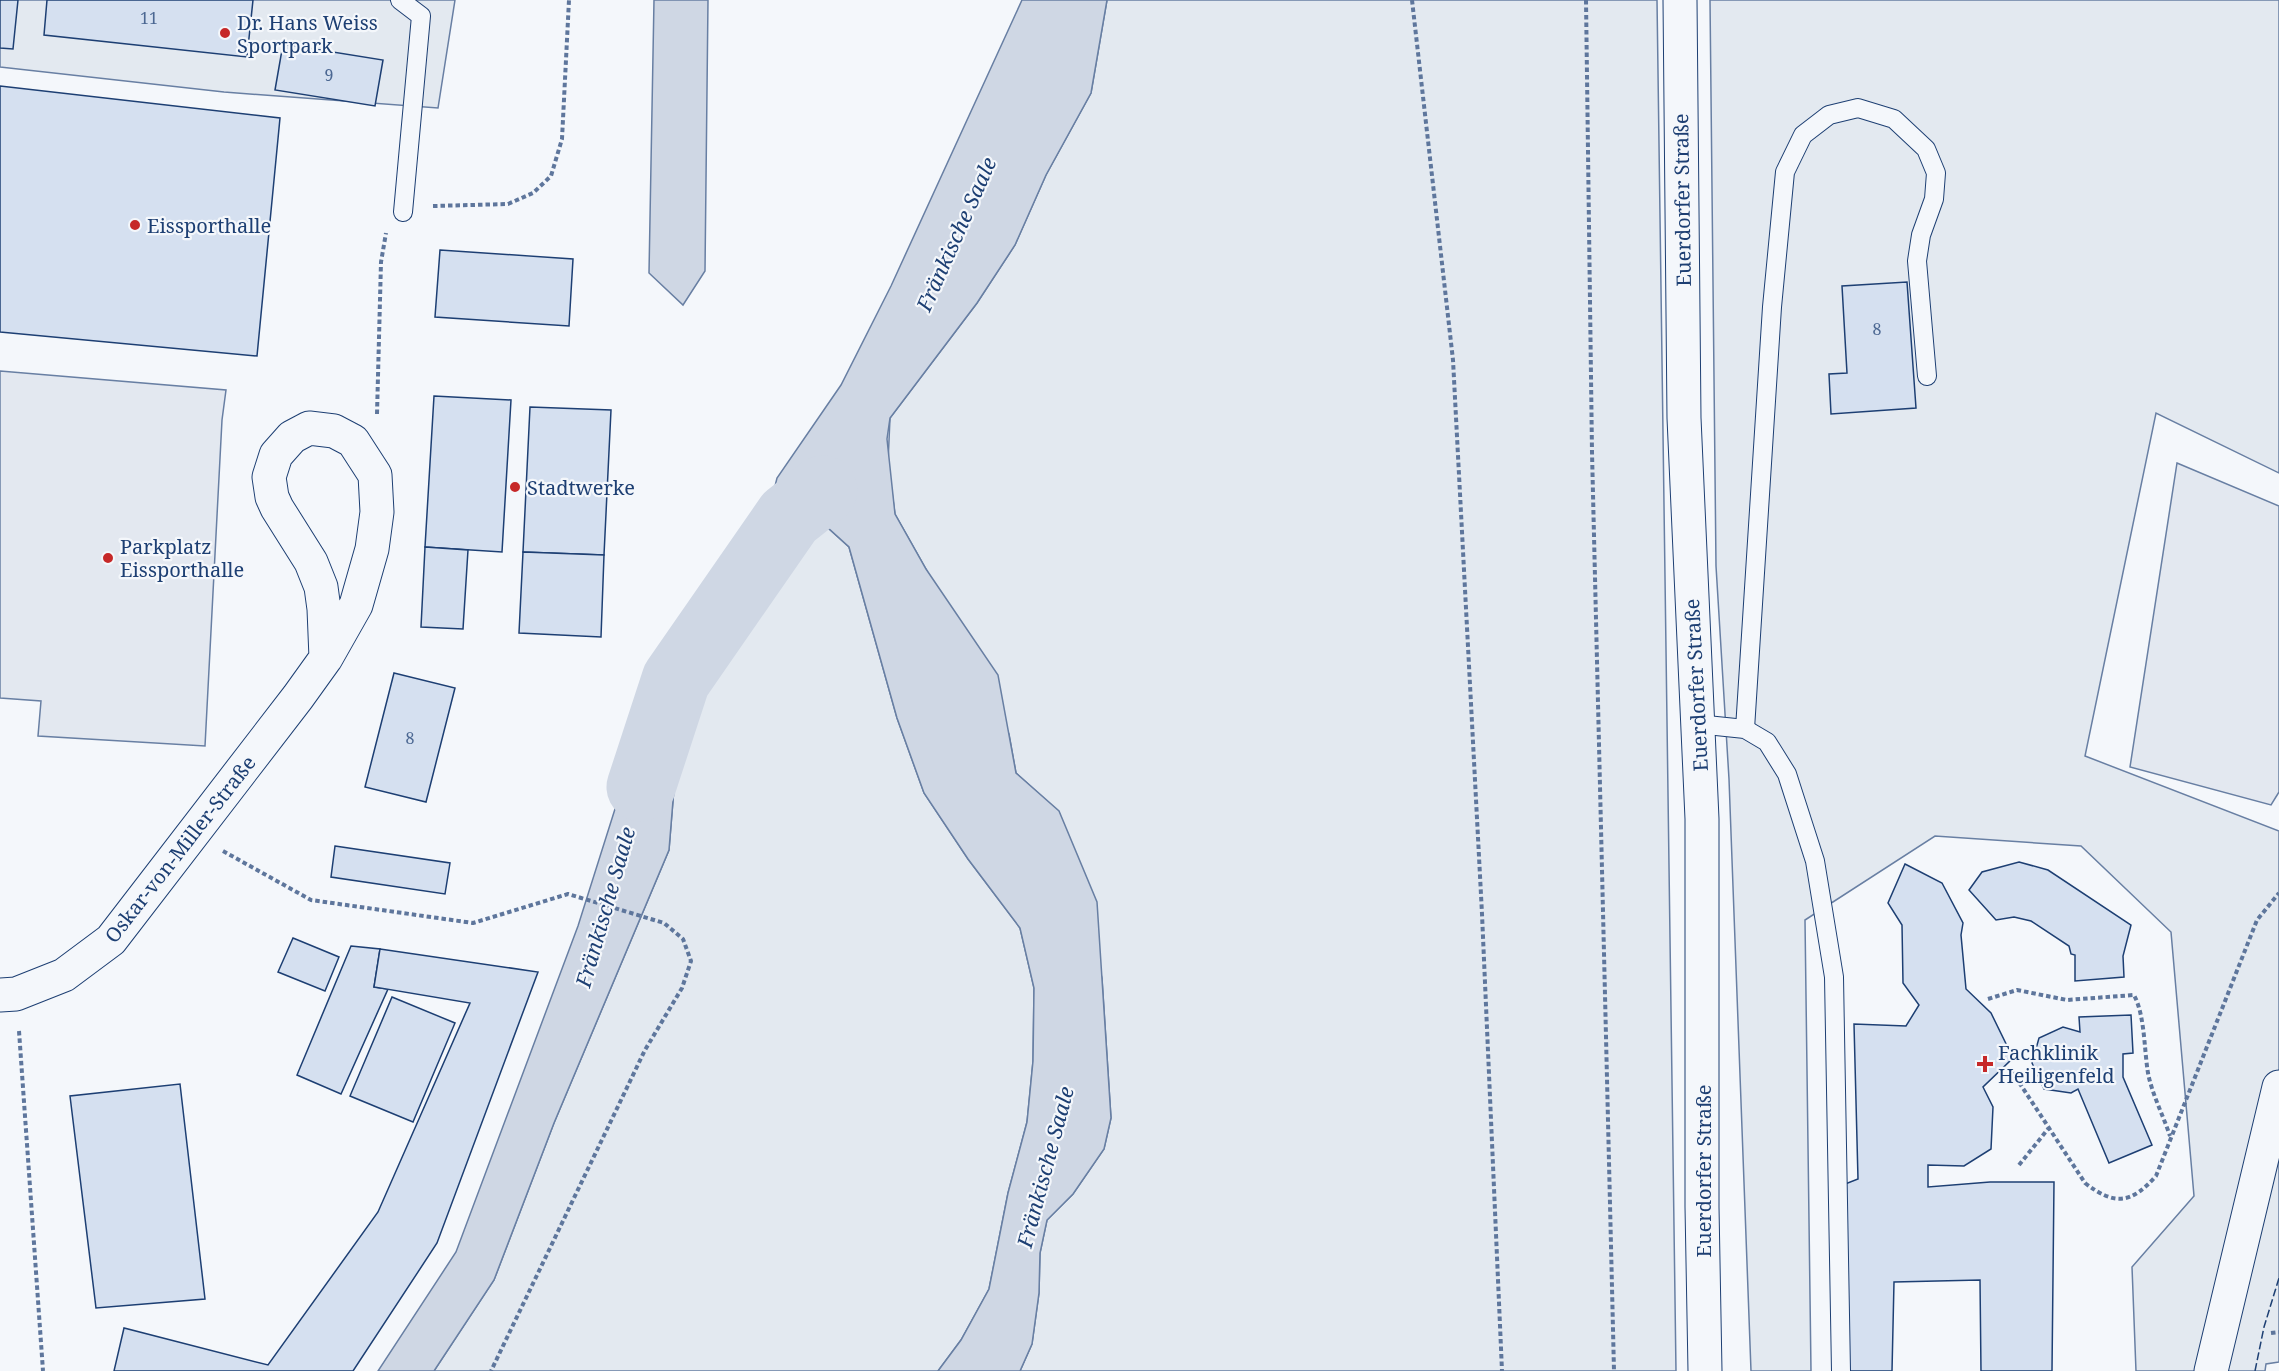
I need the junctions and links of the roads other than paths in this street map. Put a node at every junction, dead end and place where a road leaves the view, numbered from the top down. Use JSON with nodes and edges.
{"nodes":[{"id":1,"x":400,"y":0,"type":"edge"},
{"id":2,"x":1680,"y":0,"type":"edge"},
{"id":3,"x":403,"y":212,"type":"road end"},
{"id":4,"x":1927,"y":376,"type":"dead end"},
{"id":5,"x":326,"y":658,"type":"junction"},
{"id":6,"x":1697,"y":724,"type":"junction"},
{"id":7,"x":1745,"y":729,"type":"junction"},
{"id":8,"x":8,"y":994,"type":"edge"},
{"id":9,"x":2279,"y":1087,"type":"edge"},
{"id":10,"x":1705,"y":1371,"type":"edge"},
{"id":11,"x":1840,"y":1371,"type":"edge"},
{"id":12,"x":2211,"y":1371,"type":"edge"}],
"edges":[{"from":1,"to":3,"type":"lane"},
{"from":2,"to":6,"type":"main road","name":"Euerdorfer Straße"},
{"from":4,"to":7,"type":"lane"},
{"from":5,"to":5,"type":"main road","name":"Oskar-von-Miller-Straße"},
{"from":5,"to":8,"type":"main road","name":"Oskar-von-Miller-Straße"},
{"from":6,"to":7,"type":"lane"},
{"from":6,"to":10,"type":"main road","name":"Euerdorfer Straße"},
{"from":7,"to":11,"type":"lane"},
{"from":9,"to":12,"type":"main road"}]}
